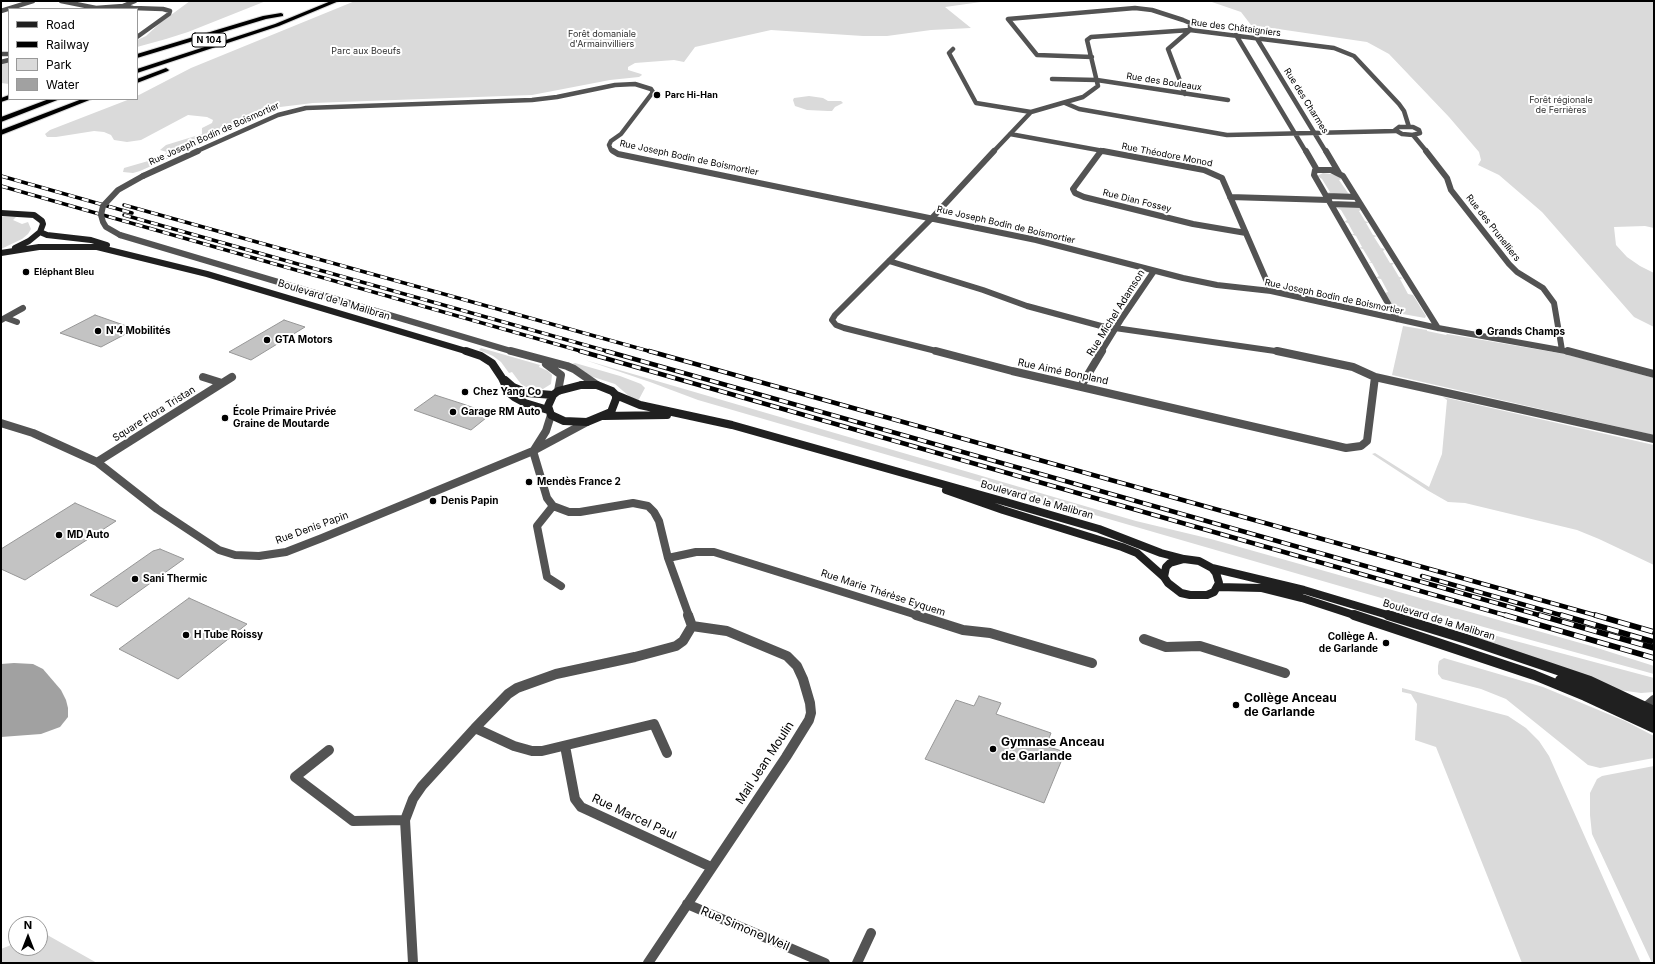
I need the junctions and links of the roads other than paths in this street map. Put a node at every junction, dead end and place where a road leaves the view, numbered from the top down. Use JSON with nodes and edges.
{"nodes":[{"id":1,"x":33,"y":1,"type":"edge"},
{"id":2,"x":61,"y":1,"type":"edge"},
{"id":3,"x":135,"y":1,"type":"edge"},
{"id":4,"x":336,"y":1,"type":"edge"},
{"id":5,"x":123,"y":6,"type":"junction"},
{"id":6,"x":11,"y":8,"type":"edge"},
{"id":7,"x":95,"y":8,"type":"edge"},
{"id":8,"x":132,"y":8,"type":"edge"},
{"id":9,"x":138,"y":8,"type":"edge"},
{"id":10,"x":289,"y":12,"type":"dead end"},
{"id":11,"x":281,"y":15,"type":"junction"},
{"id":12,"x":277,"y":25,"type":"junction"},
{"id":13,"x":1190,"y":30,"type":"junction"},
{"id":14,"x":1236,"y":34,"type":"junction"},
{"id":15,"x":138,"y":36,"type":"edge"},
{"id":16,"x":1256,"y":37,"type":"junction"},
{"id":17,"x":953,"y":49,"type":"dead end"},
{"id":18,"x":138,"y":56,"type":"edge"},
{"id":19,"x":1092,"y":58,"type":"junction"},
{"id":20,"x":138,"y":64,"type":"edge"},
{"id":21,"x":138,"y":71,"type":"edge"},
{"id":22,"x":1052,"y":79,"type":"dead end"},
{"id":23,"x":138,"y":80,"type":"edge"},
{"id":24,"x":1098,"y":80,"type":"junction"},
{"id":25,"x":1185,"y":94,"type":"junction"},
{"id":26,"x":33,"y":100,"type":"edge"},
{"id":27,"x":53,"y":100,"type":"edge"},
{"id":28,"x":85,"y":100,"type":"edge"},
{"id":29,"x":1228,"y":100,"type":"dead end"},
{"id":30,"x":1065,"y":103,"type":"junction"},
{"id":31,"x":7,"y":109,"type":"dead end"},
{"id":32,"x":1031,"y":112,"type":"junction"},
{"id":33,"x":1,"y":120,"type":"edge"},
{"id":34,"x":1408,"y":126,"type":"junction"},
{"id":35,"x":1396,"y":131,"type":"junction"},
{"id":36,"x":1,"y":133,"type":"edge"},
{"id":37,"x":1010,"y":134,"type":"junction"},
{"id":38,"x":1316,"y":134,"type":"junction"},
{"id":39,"x":1296,"y":135,"type":"junction"},
{"id":40,"x":1413,"y":136,"type":"junction"},
{"id":41,"x":1101,"y":151,"type":"junction"},
{"id":42,"x":1317,"y":170,"type":"junction"},
{"id":43,"x":1340,"y":174,"type":"junction"},
{"id":44,"x":1230,"y":197,"type":"junction"},
{"id":45,"x":1356,"y":197,"type":"junction"},
{"id":46,"x":1329,"y":200,"type":"junction"},
{"id":47,"x":1361,"y":205,"type":"junction"},
{"id":48,"x":1,"y":208,"type":"edge"},
{"id":49,"x":12,"y":212,"type":"junction"},
{"id":50,"x":1,"y":213,"type":"edge"},
{"id":51,"x":932,"y":218,"type":"junction"},
{"id":52,"x":40,"y":232,"type":"junction"},
{"id":53,"x":1246,"y":233,"type":"junction"},
{"id":54,"x":1,"y":253,"type":"edge"},
{"id":55,"x":150,"y":259,"type":"junction"},
{"id":56,"x":889,"y":261,"type":"junction"},
{"id":57,"x":1154,"y":271,"type":"junction"},
{"id":58,"x":1271,"y":291,"type":"junction"},
{"id":59,"x":23,"y":308,"type":"dead end"},
{"id":60,"x":3,"y":319,"type":"edge"},
{"id":61,"x":1397,"y":319,"type":"junction"},
{"id":62,"x":17,"y":322,"type":"dead end"},
{"id":63,"x":1438,"y":328,"type":"junction"},
{"id":64,"x":1116,"y":329,"type":"junction"},
{"id":65,"x":1562,"y":350,"type":"junction"},
{"id":66,"x":536,"y":359,"type":"junction"},
{"id":67,"x":1654,"y":374,"type":"edge"},
{"id":68,"x":203,"y":377,"type":"dead end"},
{"id":69,"x":232,"y":377,"type":"dead end"},
{"id":70,"x":1375,"y":377,"type":"junction"},
{"id":71,"x":502,"y":378,"type":"junction"},
{"id":72,"x":222,"y":384,"type":"junction"},
{"id":73,"x":596,"y":385,"type":"junction"},
{"id":74,"x":1081,"y":386,"type":"junction"},
{"id":75,"x":555,"y":393,"type":"junction"},
{"id":76,"x":616,"y":394,"type":"junction"},
{"id":77,"x":549,"y":412,"type":"junction"},
{"id":78,"x":680,"y":414,"type":"junction"},
{"id":79,"x":604,"y":416,"type":"junction"},
{"id":80,"x":587,"y":422,"type":"junction"},
{"id":81,"x":1,"y":423,"type":"edge"},
{"id":82,"x":1654,"y":439,"type":"edge"},
{"id":83,"x":533,"y":451,"type":"junction"},
{"id":84,"x":97,"y":462,"type":"junction"},
{"id":85,"x":881,"y":468,"type":"junction"},
{"id":86,"x":553,"y":506,"type":"junction"},
{"id":87,"x":668,"y":558,"type":"junction"},
{"id":88,"x":1184,"y":559,"type":"junction"},
{"id":89,"x":1212,"y":568,"type":"junction"},
{"id":90,"x":1164,"y":577,"type":"junction"},
{"id":91,"x":561,"y":586,"type":"dead end"},
{"id":92,"x":1218,"y":587,"type":"junction"},
{"id":93,"x":692,"y":626,"type":"junction"},
{"id":94,"x":1144,"y":639,"type":"dead end"},
{"id":95,"x":1092,"y":663,"type":"dead end"},
{"id":96,"x":1285,"y":673,"type":"dead end"},
{"id":97,"x":1654,"y":700,"type":"edge"},
{"id":98,"x":1651,"y":719,"type":"edge"},
{"id":99,"x":475,"y":728,"type":"junction"},
{"id":100,"x":565,"y":746,"type":"junction"},
{"id":101,"x":329,"y":750,"type":"dead end"},
{"id":102,"x":667,"y":753,"type":"dead end"},
{"id":103,"x":405,"y":820,"type":"junction"},
{"id":104,"x":711,"y":867,"type":"junction"},
{"id":105,"x":687,"y":904,"type":"junction"},
{"id":106,"x":871,"y":933,"type":"dead end"},
{"id":107,"x":413,"y":963,"type":"edge"},
{"id":108,"x":648,"y":963,"type":"edge"},
{"id":109,"x":825,"y":963,"type":"edge"},
{"id":110,"x":857,"y":963,"type":"edge"}],
"edges":[{"from":1,"to":6,"type":"street"},
{"from":2,"to":7,"type":"street"},
{"from":3,"to":5,"type":"street"},
{"from":4,"to":12,"type":"highway","number":"N 104"},
{"from":5,"to":7,"type":"street"},
{"from":5,"to":8,"type":"street"},
{"from":9,"to":15,"type":"street"},
{"from":10,"to":11,"type":"highway","number":"N 104"},
{"from":11,"to":18,"type":"highway"},
{"from":11,"to":20,"type":"highway","number":"N 104"},
{"from":12,"to":21,"type":"highway","number":"N 104"},
{"from":12,"to":23,"type":"highway"},
{"from":13,"to":14,"type":"street","name":"Rue des Châtaigniers"},
{"from":13,"to":19,"type":"street","name":"Rue des Châtaigniers"},
{"from":13,"to":19,"type":"street"},
{"from":13,"to":25,"type":"street"},
{"from":14,"to":16,"type":"street","name":"Rue des Châtaigniers"},
{"from":14,"to":39,"type":"street"},
{"from":16,"to":34,"type":"street","name":"Rue des Châtaigniers"},
{"from":16,"to":38,"type":"street","name":"Rue des Charmes"},
{"from":17,"to":32,"type":"street"},
{"from":19,"to":24,"type":"street","name":"Rue des Châtaigniers"},
{"from":22,"to":24,"type":"street","name":"Rue des Bouleaux"},
{"from":24,"to":25,"type":"street","name":"Rue des Bouleaux"},
{"from":24,"to":30,"type":"street"},
{"from":25,"to":29,"type":"street","name":"Rue des Bouleaux"},
{"from":26,"to":31,"type":"highway"},
{"from":27,"to":33,"type":"highway"},
{"from":28,"to":36,"type":"highway"},
{"from":30,"to":32,"type":"street"},
{"from":30,"to":39,"type":"street"},
{"from":32,"to":37,"type":"street"},
{"from":34,"to":35,"type":"street"},
{"from":34,"to":40,"type":"street","name":"Rue des Châtaigniers"},
{"from":35,"to":38,"type":"street"},
{"from":35,"to":40,"type":"street"},
{"from":37,"to":41,"type":"street","name":"Rue Théodore Monod"},
{"from":37,"to":51,"type":"street"},
{"from":38,"to":39,"type":"street"},
{"from":38,"to":43,"type":"street","name":"Rue des Charmes"},
{"from":39,"to":42,"type":"street"},
{"from":40,"to":65,"type":"street","name":"Rue des Prunelliers"},
{"from":41,"to":44,"type":"street","name":"Rue Théodore Monod"},
{"from":41,"to":53,"type":"street","name":"Rue Dian Fossey"},
{"from":42,"to":43,"type":"street"},
{"from":42,"to":46,"type":"street"},
{"from":43,"to":45,"type":"street","name":"Rue des Charmes"},
{"from":44,"to":46,"type":"street"},
{"from":44,"to":53,"type":"street","name":"Rue Théodore Monod"},
{"from":45,"to":46,"type":"street"},
{"from":45,"to":47,"type":"street","name":"Rue des Charmes"},
{"from":46,"to":47,"type":"street"},
{"from":46,"to":61,"type":"street"},
{"from":47,"to":63,"type":"street","name":"Rue des Charmes"},
{"from":48,"to":49,"type":"main road"},
{"from":49,"to":50,"type":"main road"},
{"from":49,"to":52,"type":"main road"},
{"from":51,"to":56,"type":"street","name":"Rue Aimé Bonpland"},
{"from":51,"to":57,"type":"street","name":"Rue Joseph Bodin de Boismortier"},
{"from":51,"to":66,"type":"street","name":"Rue Joseph Bodin de Boismortier","bridge":true},
{"from":52,"to":54,"type":"main road"},
{"from":52,"to":55,"type":"main road","name":"Boulevard de la Malibran"},
{"from":53,"to":58,"type":"street","name":"Rue Théodore Monod"},
{"from":54,"to":55,"type":"main road","name":"Boulevard de la Malibran"},
{"from":55,"to":71,"type":"main road","name":"Boulevard de la Malibran"},
{"from":56,"to":64,"type":"street"},
{"from":56,"to":74,"type":"street","name":"Rue Aimé Bonpland"},
{"from":57,"to":58,"type":"street","name":"Rue Joseph Bodin de Boismortier"},
{"from":57,"to":64,"type":"street","name":"Rue Michel Adamson"},
{"from":58,"to":61,"type":"street","name":"Rue Joseph Bodin de Boismortier"},
{"from":59,"to":60,"type":"street"},
{"from":60,"to":62,"type":"street"},
{"from":61,"to":63,"type":"street","name":"Rue Joseph Bodin de Boismortier"},
{"from":63,"to":65,"type":"street","name":"Rue Joseph Bodin de Boismortier"},
{"from":64,"to":70,"type":"street"},
{"from":64,"to":74,"type":"street","name":"Rue Michel Adamson"},
{"from":65,"to":67,"type":"street","name":"Rue Joseph Bodin de Boismortier"},
{"from":66,"to":73,"type":"street","name":"Rue Joseph Bodin de Boismortier"},
{"from":66,"to":75,"type":"street","name":"Rue Joseph Bodin de Boismortier"},
{"from":68,"to":72,"type":"street","name":"Square Flora Tristan"},
{"from":69,"to":72,"type":"street","name":"Square Flora Tristan"},
{"from":70,"to":74,"type":"street","name":"Rue Aimé Bonpland"},
{"from":70,"to":82,"type":"street"},
{"from":71,"to":75,"type":"main road","name":"Boulevard de la Malibran"},
{"from":71,"to":77,"type":"main road","name":"Boulevard de la Malibran"},
{"from":72,"to":84,"type":"street","name":"Square Flora Tristan"},
{"from":73,"to":75,"type":"main road","name":"Boulevard de la Malibran"},
{"from":73,"to":76,"type":"main road","name":"Boulevard de la Malibran"},
{"from":75,"to":77,"type":"main road"},
{"from":76,"to":78,"type":"main road","name":"Boulevard de la Malibran"},
{"from":76,"to":79,"type":"main road"},
{"from":77,"to":80,"type":"main road","name":"Boulevard de la Malibran"},
{"from":77,"to":83,"type":"street"},
{"from":78,"to":79,"type":"main road","name":"Boulevard de la Malibran"},
{"from":78,"to":85,"type":"main road","name":"Boulevard de la Malibran"},
{"from":79,"to":80,"type":"main road","name":"Boulevard de la Malibran"},
{"from":80,"to":83,"type":"street","name":"Rue Denis Papin"},
{"from":81,"to":84,"type":"street","name":"Rue Denis Papin"},
{"from":83,"to":84,"type":"street","name":"Rue Denis Papin"},
{"from":83,"to":86,"type":"street"},
{"from":85,"to":88,"type":"main road","name":"Boulevard de la Malibran"},
{"from":85,"to":90,"type":"main road","name":"Boulevard de la Malibran"},
{"from":86,"to":87,"type":"street"},
{"from":86,"to":91,"type":"street"},
{"from":87,"to":93,"type":"street"},
{"from":87,"to":95,"type":"street","name":"Rue Marie Thérèse Eyquem"},
{"from":88,"to":89,"type":"main road"},
{"from":88,"to":90,"type":"main road"},
{"from":89,"to":92,"type":"main road"},
{"from":89,"to":98,"type":"main road","name":"Boulevard de la Malibran"},
{"from":90,"to":92,"type":"main road"},
{"from":92,"to":98,"type":"main road"},
{"from":93,"to":99,"type":"street"},
{"from":93,"to":104,"type":"street","name":"Mail Jean Moulin"},
{"from":94,"to":96,"type":"street"},
{"from":97,"to":98,"type":"street"},
{"from":99,"to":100,"type":"street"},
{"from":99,"to":103,"type":"street"},
{"from":100,"to":102,"type":"street"},
{"from":100,"to":104,"type":"street","name":"Rue Marcel Paul"},
{"from":101,"to":103,"type":"street"},
{"from":103,"to":107,"type":"street"},
{"from":104,"to":105,"type":"street","name":"Mail Jean Moulin"},
{"from":105,"to":108,"type":"street","name":"Mail Jean Moulin"},
{"from":105,"to":109,"type":"street","name":"Rue Simone Weil"},
{"from":106,"to":110,"type":"street"}]}
